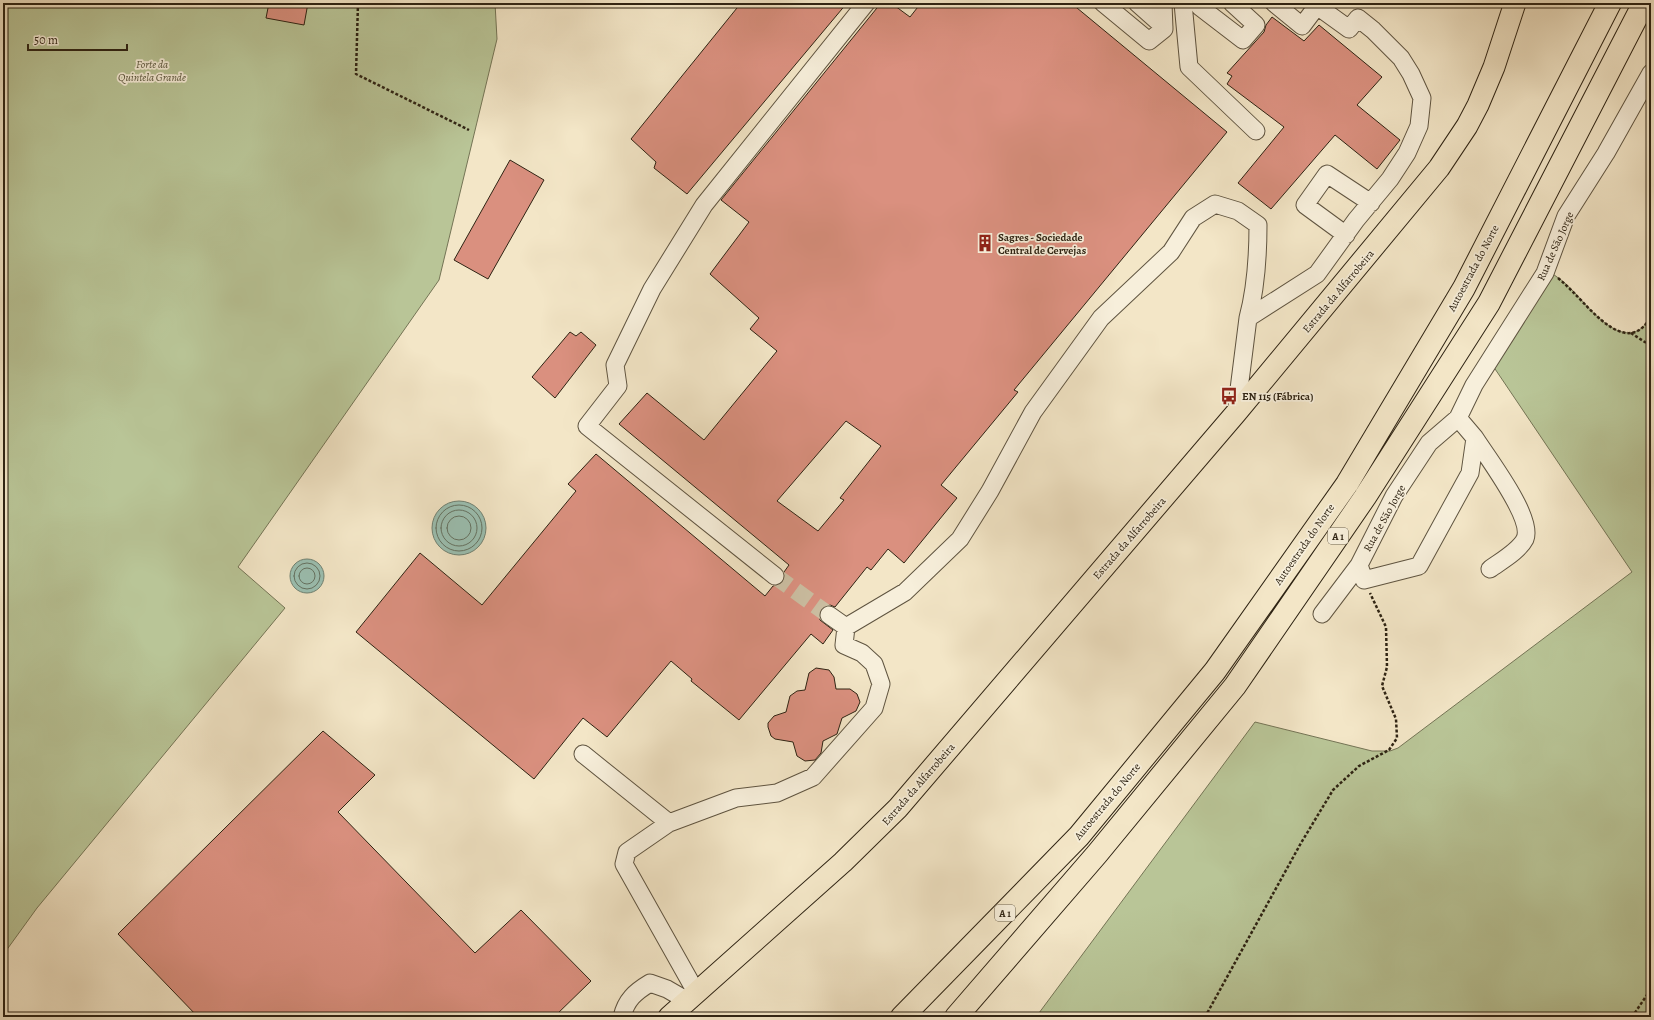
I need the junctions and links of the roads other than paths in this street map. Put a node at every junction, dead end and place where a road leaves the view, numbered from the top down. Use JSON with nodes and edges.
{"nodes":[{"id":1,"x":866,"y":3,"type":"edge"},
{"id":2,"x":1103,"y":3,"type":"edge"},
{"id":3,"x":1137,"y":3,"type":"edge"},
{"id":4,"x":1163,"y":3,"type":"edge"},
{"id":5,"x":1183,"y":3,"type":"edge"},
{"id":6,"x":1200,"y":3,"type":"edge"},
{"id":7,"x":1232,"y":3,"type":"edge"},
{"id":8,"x":1274,"y":3,"type":"edge"},
{"id":9,"x":1515,"y":3,"type":"edge"},
{"id":10,"x":1610,"y":3,"type":"edge"},
{"id":11,"x":1644,"y":3,"type":"edge"},
{"id":12,"x":1315,"y":4,"type":"edge"},
{"id":13,"x":1164,"y":27,"type":"junction"},
{"id":14,"x":1651,"y":73,"type":"edge"},
{"id":15,"x":1256,"y":131,"type":"dead end"},
{"id":16,"x":1371,"y":203,"type":"junction"},
{"id":17,"x":1346,"y":235,"type":"junction"},
{"id":18,"x":1248,"y":318,"type":"junction"},
{"id":19,"x":1236,"y":413,"type":"junction"},
{"id":20,"x":1458,"y":418,"type":"junction"},
{"id":21,"x":1475,"y":438,"type":"junction"},
{"id":22,"x":1490,"y":569,"type":"dead end"},
{"id":23,"x":1362,"y":572,"type":"junction"},
{"id":24,"x":775,"y":576,"type":"tunnel mouth"},
{"id":25,"x":829,"y":614,"type":"tunnel mouth"},
{"id":26,"x":1322,"y":614,"type":"dead end"},
{"id":27,"x":846,"y":627,"type":"junction"},
{"id":28,"x":583,"y":754,"type":"dead end"},
{"id":29,"x":669,"y":823,"type":"junction"},
{"id":30,"x":691,"y":996,"type":"junction"},
{"id":31,"x":622,"y":1017,"type":"edge"},
{"id":32,"x":669,"y":1017,"type":"edge"},
{"id":33,"x":902,"y":1017,"type":"edge"},
{"id":34,"x":956,"y":1017,"type":"edge"}],
"edges":[{"from":1,"to":24,"type":"street"},
{"from":2,"to":13,"type":"street"},
{"from":3,"to":13,"type":"street"},
{"from":4,"to":13,"type":"street"},
{"from":5,"to":15,"type":"street"},
{"from":6,"to":7,"type":"street"},
{"from":8,"to":12,"type":"street"},
{"from":9,"to":19,"type":"main road","name":"Estrada da Alfarrobeira"},
{"from":10,"to":33,"type":"highway","name":"Autoestrada do Norte","number":"A 1"},
{"from":11,"to":34,"type":"highway","number":"A 1"},
{"from":12,"to":16,"type":"street"},
{"from":14,"to":20,"type":"street","name":"Rua de São Jorge"},
{"from":16,"to":17,"type":"street"},
{"from":16,"to":17,"type":"street"},
{"from":17,"to":18,"type":"street"},
{"from":18,"to":19,"type":"street"},
{"from":18,"to":27,"type":"street"},
{"from":19,"to":30,"type":"main road","name":"Estrada da Alfarrobeira"},
{"from":20,"to":21,"type":"street"},
{"from":20,"to":23,"type":"street","name":"Rua de São Jorge"},
{"from":21,"to":22,"type":"street"},
{"from":21,"to":23,"type":"street"},
{"from":23,"to":26,"type":"street","name":"Rua de São Jorge"},
{"from":25,"to":27,"type":"street"},
{"from":27,"to":29,"type":"street"},
{"from":28,"to":29,"type":"street"},
{"from":29,"to":30,"type":"street"},
{"from":30,"to":31,"type":"street"},
{"from":30,"to":32,"type":"main road","name":"Estrada da Alfarrobeira"}]}
